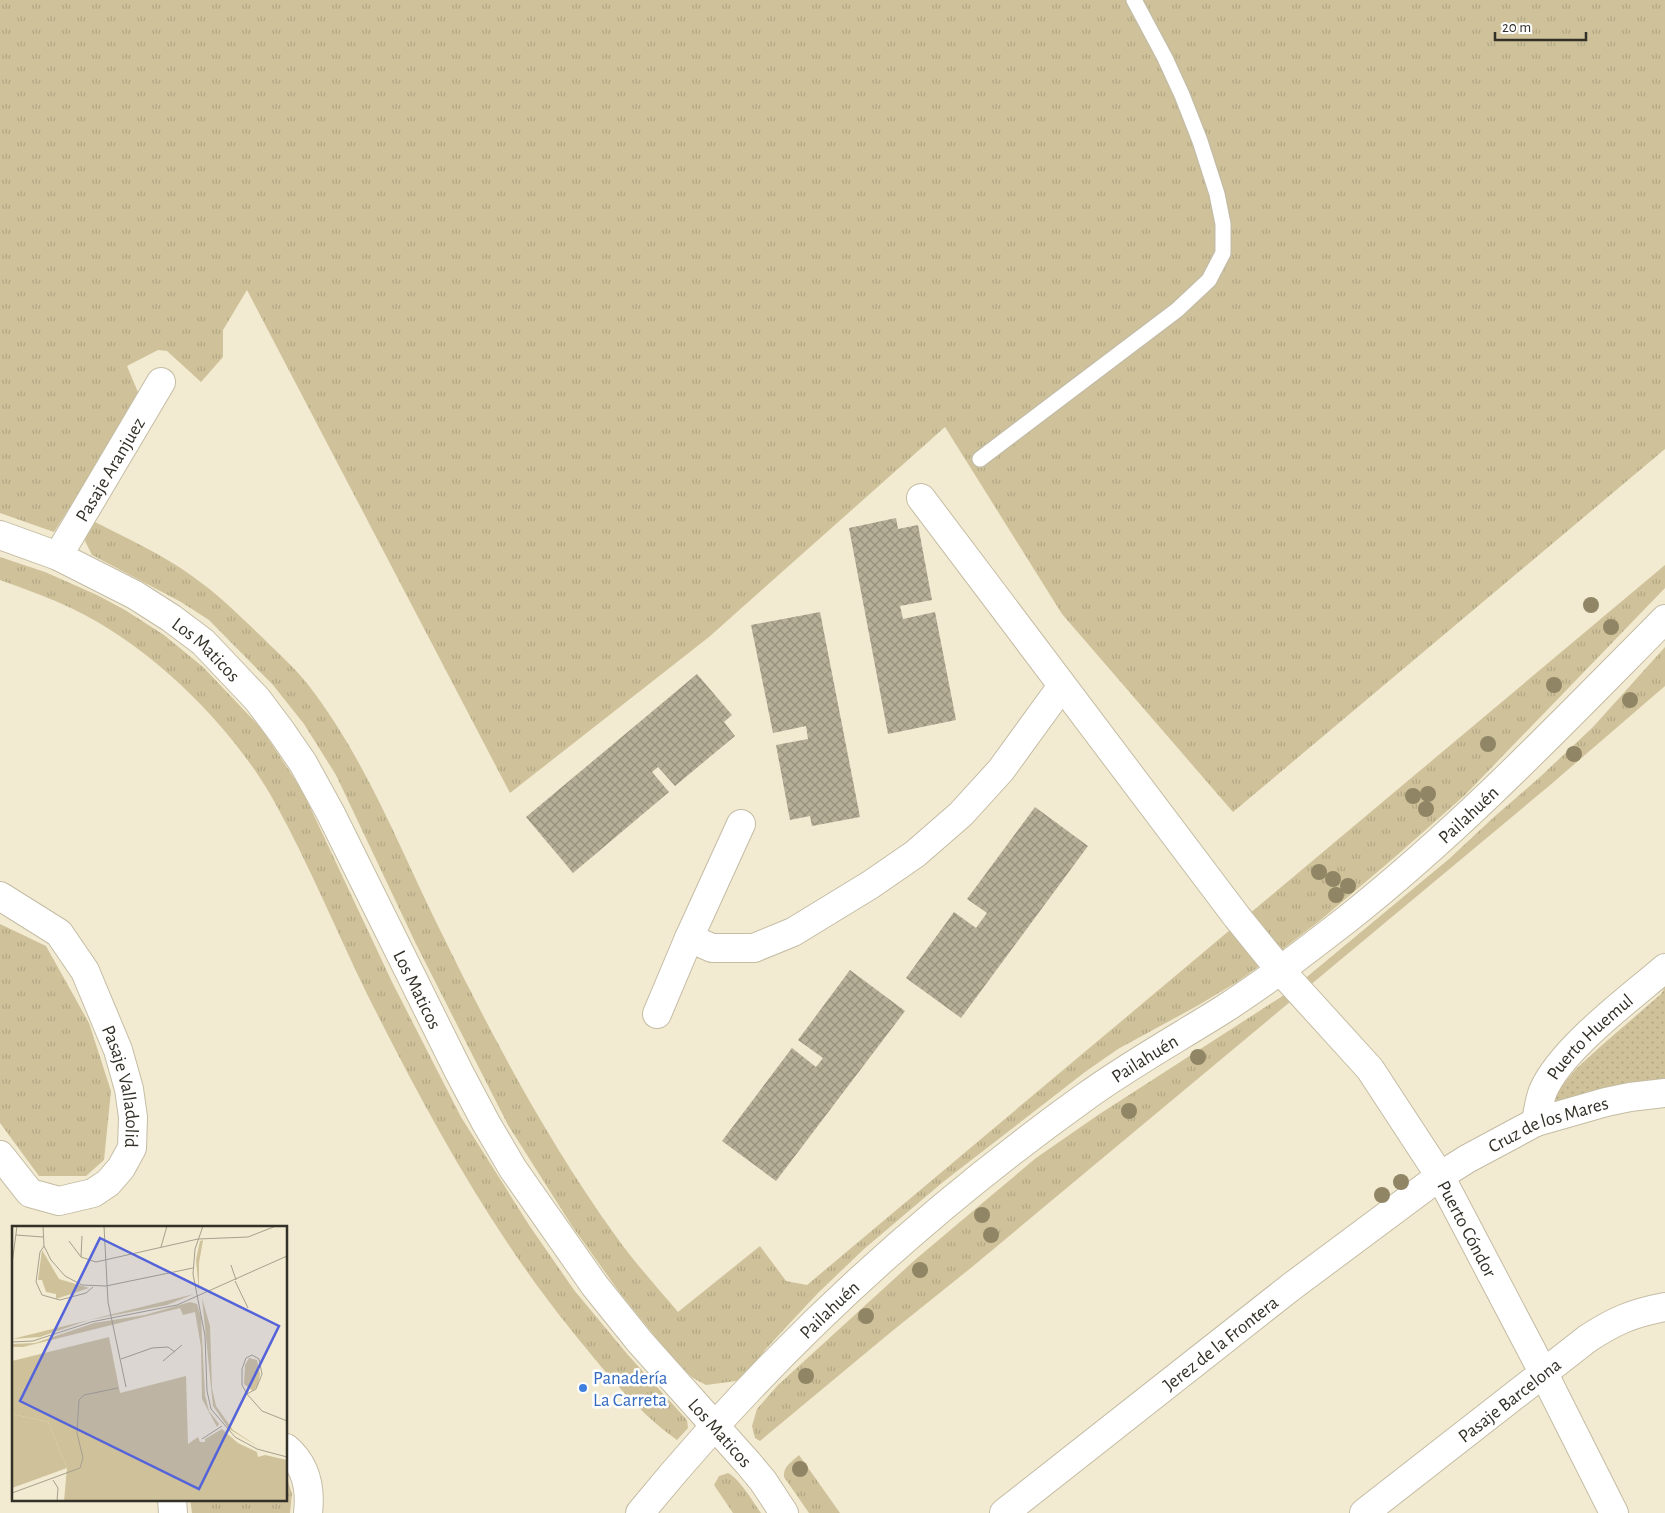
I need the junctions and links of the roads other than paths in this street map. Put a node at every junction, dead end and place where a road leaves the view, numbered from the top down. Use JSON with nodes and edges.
{"nodes":[{"id":1,"x":1134,"y":0,"type":"edge"},
{"id":2,"x":161,"y":382,"type":"dead end"},
{"id":3,"x":980,"y":459,"type":"dead end"},
{"id":4,"x":922,"y":498,"type":"dead end"},
{"id":5,"x":0,"y":535,"type":"edge"},
{"id":6,"x":58,"y":556,"type":"junction"},
{"id":7,"x":1665,"y":619,"type":"edge"},
{"id":8,"x":1062,"y":686,"type":"junction"},
{"id":9,"x":741,"y":824,"type":"dead end"},
{"id":10,"x":0,"y":896,"type":"edge"},
{"id":11,"x":689,"y":938,"type":"junction"},
{"id":12,"x":1665,"y":968,"type":"edge"},
{"id":13,"x":1280,"y":970,"type":"junction"},
{"id":14,"x":657,"y":1014,"type":"dead end"},
{"id":15,"x":1665,"y":1093,"type":"edge"},
{"id":16,"x":1536,"y":1122,"type":"junction"},
{"id":17,"x":0,"y":1155,"type":"edge"},
{"id":18,"x":1440,"y":1176,"type":"junction"},
{"id":19,"x":1665,"y":1307,"type":"edge"},
{"id":20,"x":1543,"y":1372,"type":"junction"},
{"id":21,"x":715,"y":1426,"type":"junction"},
{"id":22,"x":288,"y":1450,"type":"edge"},
{"id":23,"x":172,"y":1500,"type":"edge"},
{"id":24,"x":173,"y":1513,"type":"edge"},
{"id":25,"x":308,"y":1513,"type":"edge"},
{"id":26,"x":640,"y":1513,"type":"edge"},
{"id":27,"x":784,"y":1513,"type":"edge"},
{"id":28,"x":1004,"y":1513,"type":"edge"},
{"id":29,"x":1364,"y":1513,"type":"edge"},
{"id":30,"x":1614,"y":1513,"type":"edge"}],
"edges":[{"from":1,"to":3,"type":"lane"},
{"from":2,"to":6,"type":"street","name":"Pasaje Aranjuez"},
{"from":4,"to":8,"type":"street","name":"Puerto Cóndor"},
{"from":5,"to":6,"type":"street","name":"Los Maticos"},
{"from":6,"to":21,"type":"street","name":"Los Maticos"},
{"from":7,"to":13,"type":"street","name":"Pailahuén"},
{"from":8,"to":11,"type":"street"},
{"from":8,"to":13,"type":"street","name":"Puerto Cóndor"},
{"from":9,"to":11,"type":"street"},
{"from":10,"to":17,"type":"street","name":"Pasaje Valladolid"},
{"from":11,"to":14,"type":"street"},
{"from":12,"to":16,"type":"street","name":"Puerto Huemul"},
{"from":13,"to":18,"type":"street","name":"Puerto Cóndor"},
{"from":13,"to":21,"type":"street","name":"Pailahuén"},
{"from":15,"to":16,"type":"street","name":"Cruz de los Mares"},
{"from":16,"to":18,"type":"street","name":"Cruz de los Mares"},
{"from":18,"to":20,"type":"street","name":"Puerto Cóndor"},
{"from":18,"to":28,"type":"street","name":"Jerez de la Frontera"},
{"from":19,"to":20,"type":"street","name":"Pasaje Barcelona"},
{"from":20,"to":29,"type":"street","name":"Pasaje Barcelona"},
{"from":20,"to":30,"type":"street","name":"Puerto Cóndor"},
{"from":21,"to":26,"type":"street","name":"Pailahuén"},
{"from":21,"to":27,"type":"street","name":"Los Maticos"},
{"from":22,"to":25,"type":"street"},
{"from":23,"to":24,"type":"street"}]}
